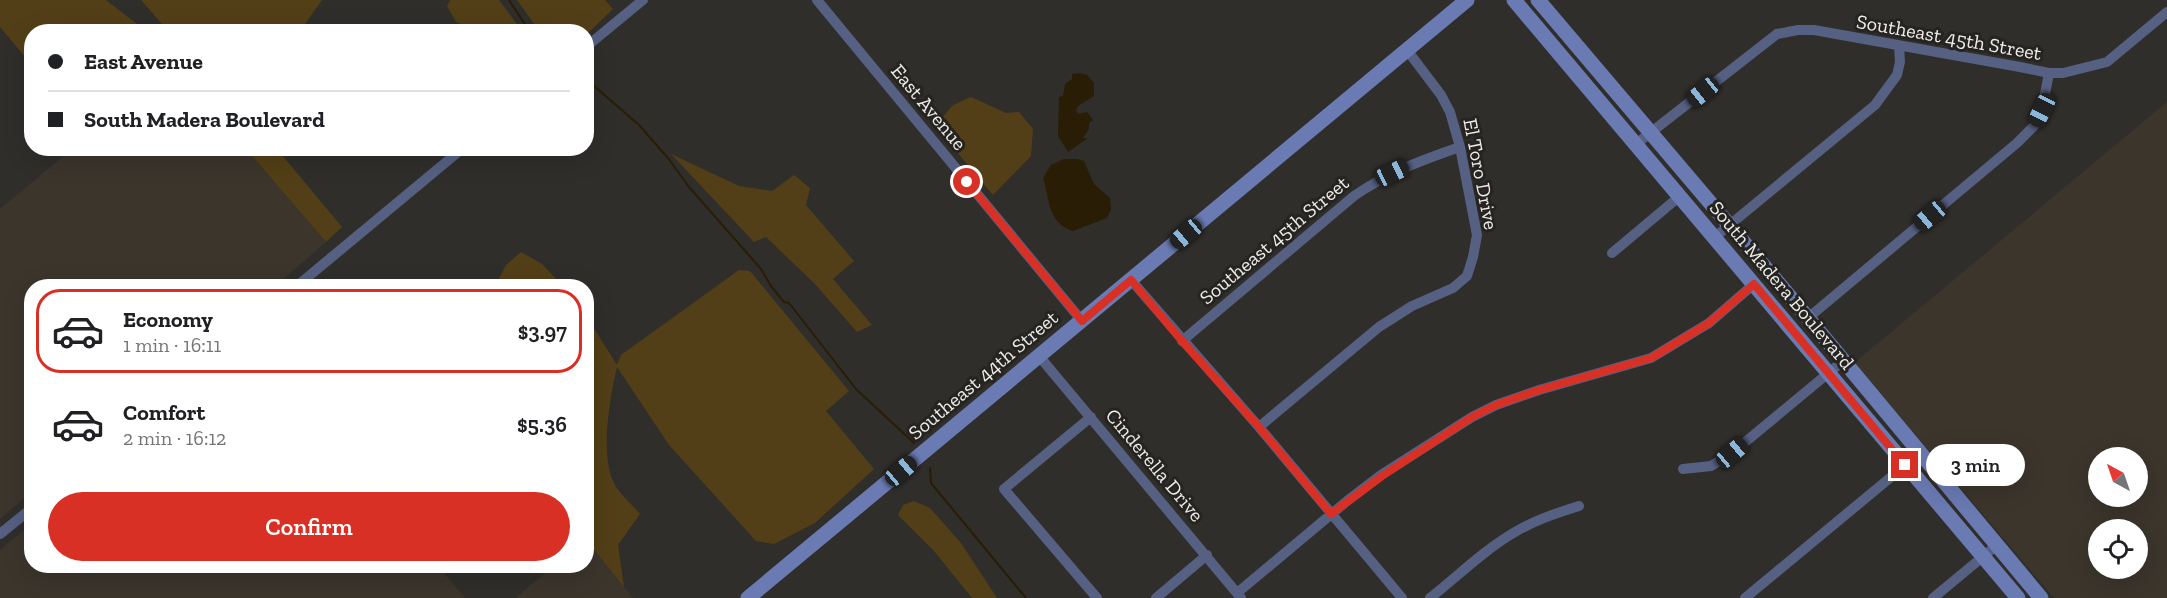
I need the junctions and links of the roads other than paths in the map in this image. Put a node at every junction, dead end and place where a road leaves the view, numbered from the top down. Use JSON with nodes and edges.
{"nodes":[{"id":1,"x":643,"y":0,"type":"edge"},
{"id":2,"x":817,"y":0,"type":"edge"},
{"id":3,"x":1467,"y":0,"type":"edge"},
{"id":4,"x":1514,"y":0,"type":"edge"},
{"id":5,"x":1538,"y":0,"type":"edge"},
{"id":6,"x":2167,"y":12,"type":"edge"},
{"id":7,"x":594,"y":40,"type":"edge"},
{"id":8,"x":1899,"y":46,"type":"junction"},
{"id":9,"x":1407,"y":50,"type":"junction"},
{"id":10,"x":2049,"y":74,"type":"junction"},
{"id":11,"x":1652,"y":133,"type":"junction"},
{"id":12,"x":1636,"y":144,"type":"junction"},
{"id":13,"x":1460,"y":147,"type":"junction"},
{"id":14,"x":453,"y":156,"type":"edge"},
{"id":15,"x":1680,"y":196,"type":"junction"},
{"id":16,"x":1729,"y":226,"type":"junction"},
{"id":17,"x":1715,"y":237,"type":"junction"},
{"id":18,"x":1612,"y":254,"type":"dead end"},
{"id":19,"x":305,"y":279,"type":"edge"},
{"id":20,"x":1131,"y":280,"type":"junction"},
{"id":21,"x":1754,"y":284,"type":"junction"},
{"id":22,"x":1808,"y":318,"type":"junction"},
{"id":23,"x":1082,"y":321,"type":"junction"},
{"id":24,"x":1182,"y":341,"type":"junction"},
{"id":25,"x":1039,"y":356,"type":"junction"},
{"id":26,"x":1843,"y":361,"type":"junction"},
{"id":27,"x":1828,"y":373,"type":"junction"},
{"id":28,"x":1091,"y":417,"type":"junction"},
{"id":29,"x":1259,"y":427,"type":"junction"},
{"id":30,"x":1920,"y":453,"type":"junction"},
{"id":31,"x":1905,"y":465,"type":"junction"},
{"id":32,"x":1683,"y":469,"type":"dead end"},
{"id":33,"x":1579,"y":506,"type":"dead end"},
{"id":34,"x":24,"y":514,"type":"edge"},
{"id":35,"x":1331,"y":514,"type":"junction"},
{"id":36,"x":0,"y":534,"type":"edge"},
{"id":37,"x":1997,"y":545,"type":"junction"},
{"id":38,"x":1207,"y":555,"type":"junction"},
{"id":39,"x":1983,"y":557,"type":"junction"},
{"id":40,"x":1239,"y":595,"type":"edge"},
{"id":41,"x":748,"y":598,"type":"edge"},
{"id":42,"x":1097,"y":598,"type":"edge"},
{"id":43,"x":1156,"y":598,"type":"edge"},
{"id":44,"x":1402,"y":598,"type":"edge"},
{"id":45,"x":1430,"y":598,"type":"edge"},
{"id":46,"x":1745,"y":598,"type":"edge"},
{"id":47,"x":1933,"y":598,"type":"edge"},
{"id":48,"x":2018,"y":598,"type":"edge"},
{"id":49,"x":2041,"y":598,"type":"edge"}],
"edges":[{"from":1,"to":7,"type":"street"},
{"from":2,"to":23,"type":"street","name":"East Avenue"},
{"from":3,"to":9,"type":"street","name":"Southeast 44th Street"},
{"from":4,"to":12,"type":"street","name":"South Madera Boulevard"},
{"from":5,"to":11,"type":"street","name":"South Madera Boulevard"},
{"from":6,"to":10,"type":"street","name":"Southeast 45th Street"},
{"from":8,"to":10,"type":"street","name":"Southeast 45th Street"},
{"from":8,"to":11,"type":"street","name":"Southeast 45th Street"},
{"from":8,"to":16,"type":"street"},
{"from":9,"to":13,"type":"street","name":"El Toro Drive"},
{"from":9,"to":20,"type":"street","name":"Southeast 44th Street"},
{"from":10,"to":22,"type":"street"},
{"from":11,"to":12,"type":"street","name":"Southeast 45th Street"},
{"from":11,"to":16,"type":"street","name":"South Madera Boulevard"},
{"from":12,"to":15,"type":"street","name":"South Madera Boulevard"},
{"from":13,"to":24,"type":"street","name":"Southeast 45th Street"},
{"from":13,"to":29,"type":"street","name":"El Toro Drive"},
{"from":14,"to":19,"type":"street"},
{"from":15,"to":17,"type":"street","name":"South Madera Boulevard"},
{"from":15,"to":18,"type":"street"},
{"from":16,"to":17,"type":"street"},
{"from":16,"to":22,"type":"street","name":"South Madera Boulevard"},
{"from":17,"to":21,"type":"street","name":"South Madera Boulevard"},
{"from":20,"to":23,"type":"street","name":"Southeast 44th Street"},
{"from":20,"to":24,"type":"street"},
{"from":21,"to":27,"type":"street","name":"South Madera Boulevard"},
{"from":21,"to":35,"type":"street"},
{"from":22,"to":26,"type":"street","name":"South Madera Boulevard"},
{"from":23,"to":25,"type":"street","name":"Southeast 44th Street"},
{"from":24,"to":29,"type":"street"},
{"from":25,"to":28,"type":"street","name":"Cinderella Drive"},
{"from":25,"to":41,"type":"street","name":"Southeast 44th Street"},
{"from":26,"to":27,"type":"street"},
{"from":26,"to":30,"type":"street","name":"South Madera Boulevard"},
{"from":27,"to":31,"type":"street","name":"South Madera Boulevard"},
{"from":27,"to":32,"type":"street"},
{"from":28,"to":38,"type":"street","name":"Cinderella Drive"},
{"from":28,"to":42,"type":"street"},
{"from":29,"to":35,"type":"street"},
{"from":30,"to":31,"type":"street"},
{"from":30,"to":37,"type":"street","name":"South Madera Boulevard"},
{"from":31,"to":39,"type":"street","name":"South Madera Boulevard"},
{"from":31,"to":46,"type":"street"},
{"from":33,"to":45,"type":"street"},
{"from":34,"to":36,"type":"street"},
{"from":35,"to":40,"type":"street"},
{"from":35,"to":44,"type":"street"},
{"from":37,"to":39,"type":"street"},
{"from":37,"to":49,"type":"street","name":"South Madera Boulevard"},
{"from":38,"to":40,"type":"street","name":"Cinderella Drive"},
{"from":38,"to":43,"type":"street"},
{"from":39,"to":47,"type":"street"},
{"from":39,"to":48,"type":"street","name":"South Madera Boulevard"}]}
